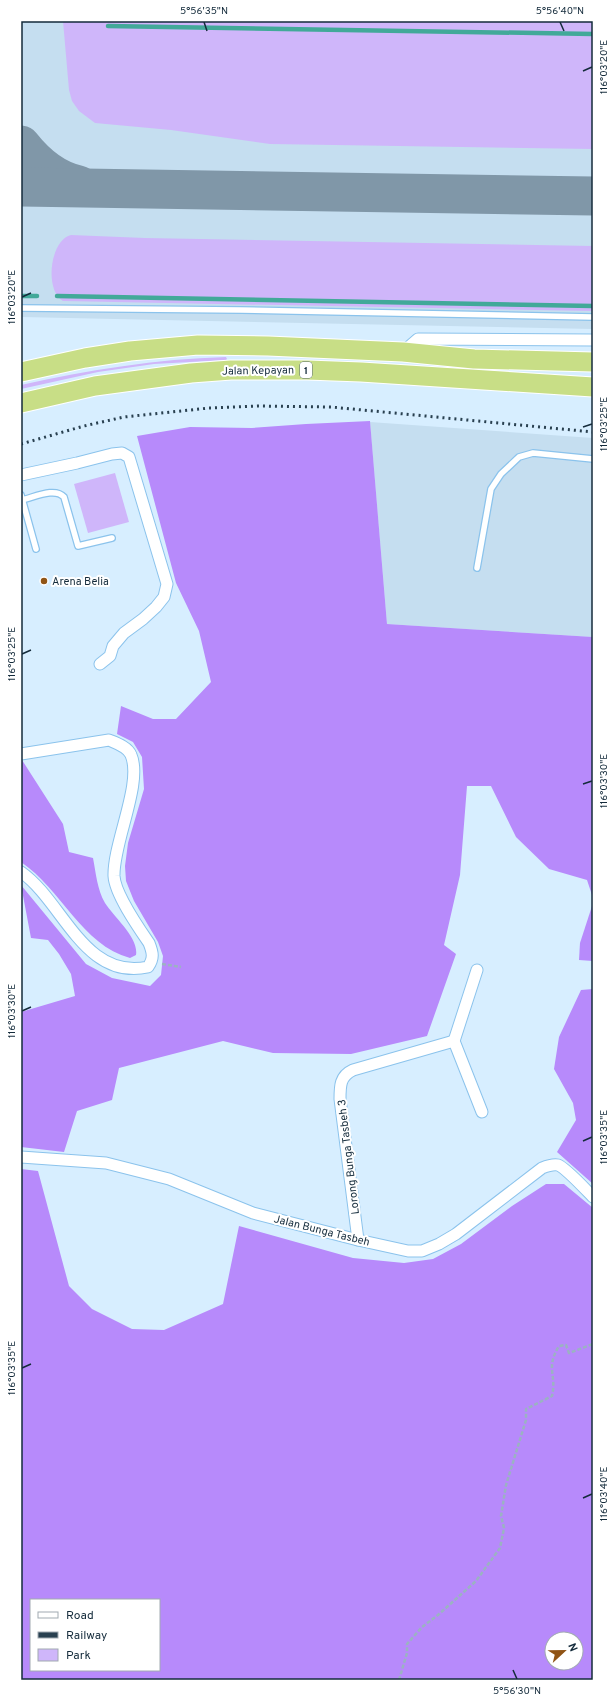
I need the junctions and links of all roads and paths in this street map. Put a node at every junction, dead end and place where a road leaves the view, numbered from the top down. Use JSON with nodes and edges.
{"nodes":[{"id":1,"x":21,"y":308,"type":"edge"},
{"id":2,"x":593,"y":317,"type":"edge"},
{"id":3,"x":593,"y":340,"type":"edge"},
{"id":4,"x":403,"y":352,"type":"junction"},
{"id":5,"x":593,"y":362,"type":"edge"},
{"id":6,"x":21,"y":372,"type":"edge"},
{"id":7,"x":593,"y":388,"type":"edge"},
{"id":8,"x":21,"y":403,"type":"edge"},
{"id":9,"x":593,"y":459,"type":"edge"},
{"id":10,"x":21,"y":475,"type":"edge"},
{"id":11,"x":22,"y":498,"type":"edge"},
{"id":12,"x":112,"y":538,"type":"dead end"},
{"id":13,"x":36,"y":549,"type":"dead end"},
{"id":14,"x":477,"y":568,"type":"dead end"},
{"id":15,"x":100,"y":664,"type":"dead end"},
{"id":16,"x":21,"y":754,"type":"edge"},
{"id":17,"x":21,"y":872,"type":"edge"},
{"id":18,"x":153,"y":960,"type":"junction"},
{"id":19,"x":181,"y":967,"type":"dead end"},
{"id":20,"x":477,"y":970,"type":"dead end"},
{"id":21,"x":454,"y":1041,"type":"junction"},
{"id":22,"x":482,"y":1112,"type":"dead end"},
{"id":23,"x":21,"y":1157,"type":"edge"},
{"id":24,"x":593,"y":1198,"type":"edge"},
{"id":25,"x":358,"y":1240,"type":"junction"},
{"id":26,"x":593,"y":1344,"type":"edge"},
{"id":27,"x":593,"y":1677,"type":"edge"},
{"id":28,"x":399,"y":1680,"type":"edge"},
{"id":29,"x":591,"y":1680,"type":"edge"}],
"edges":[{"from":1,"to":2,"type":"lane"},
{"from":3,"to":4,"type":"street"},
{"from":4,"to":5,"type":"highway","name":"Jalan Kepayan","number":"1"},
{"from":4,"to":6,"type":"highway","name":"Jalan Kepayan","number":"1"},
{"from":7,"to":8,"type":"highway","name":"Jalan Kepayan","number":"1"},
{"from":9,"to":14,"type":"lane"},
{"from":10,"to":15,"type":"street"},
{"from":11,"to":12,"type":"lane"},
{"from":11,"to":13,"type":"lane"},
{"from":16,"to":18,"type":"street"},
{"from":17,"to":18,"type":"street"},
{"from":18,"to":19,"type":"path"},
{"from":20,"to":21,"type":"street"},
{"from":21,"to":22,"type":"street"},
{"from":21,"to":25,"type":"street","name":"Lorong Bunga Tasbeh 3"},
{"from":23,"to":25,"type":"street","name":"Jalan Bunga Tasbeh"},
{"from":24,"to":25,"type":"street","name":"Jalan Bunga Tasbeh"},
{"from":26,"to":28,"type":"path"},
{"from":27,"to":29,"type":"path"}]}
